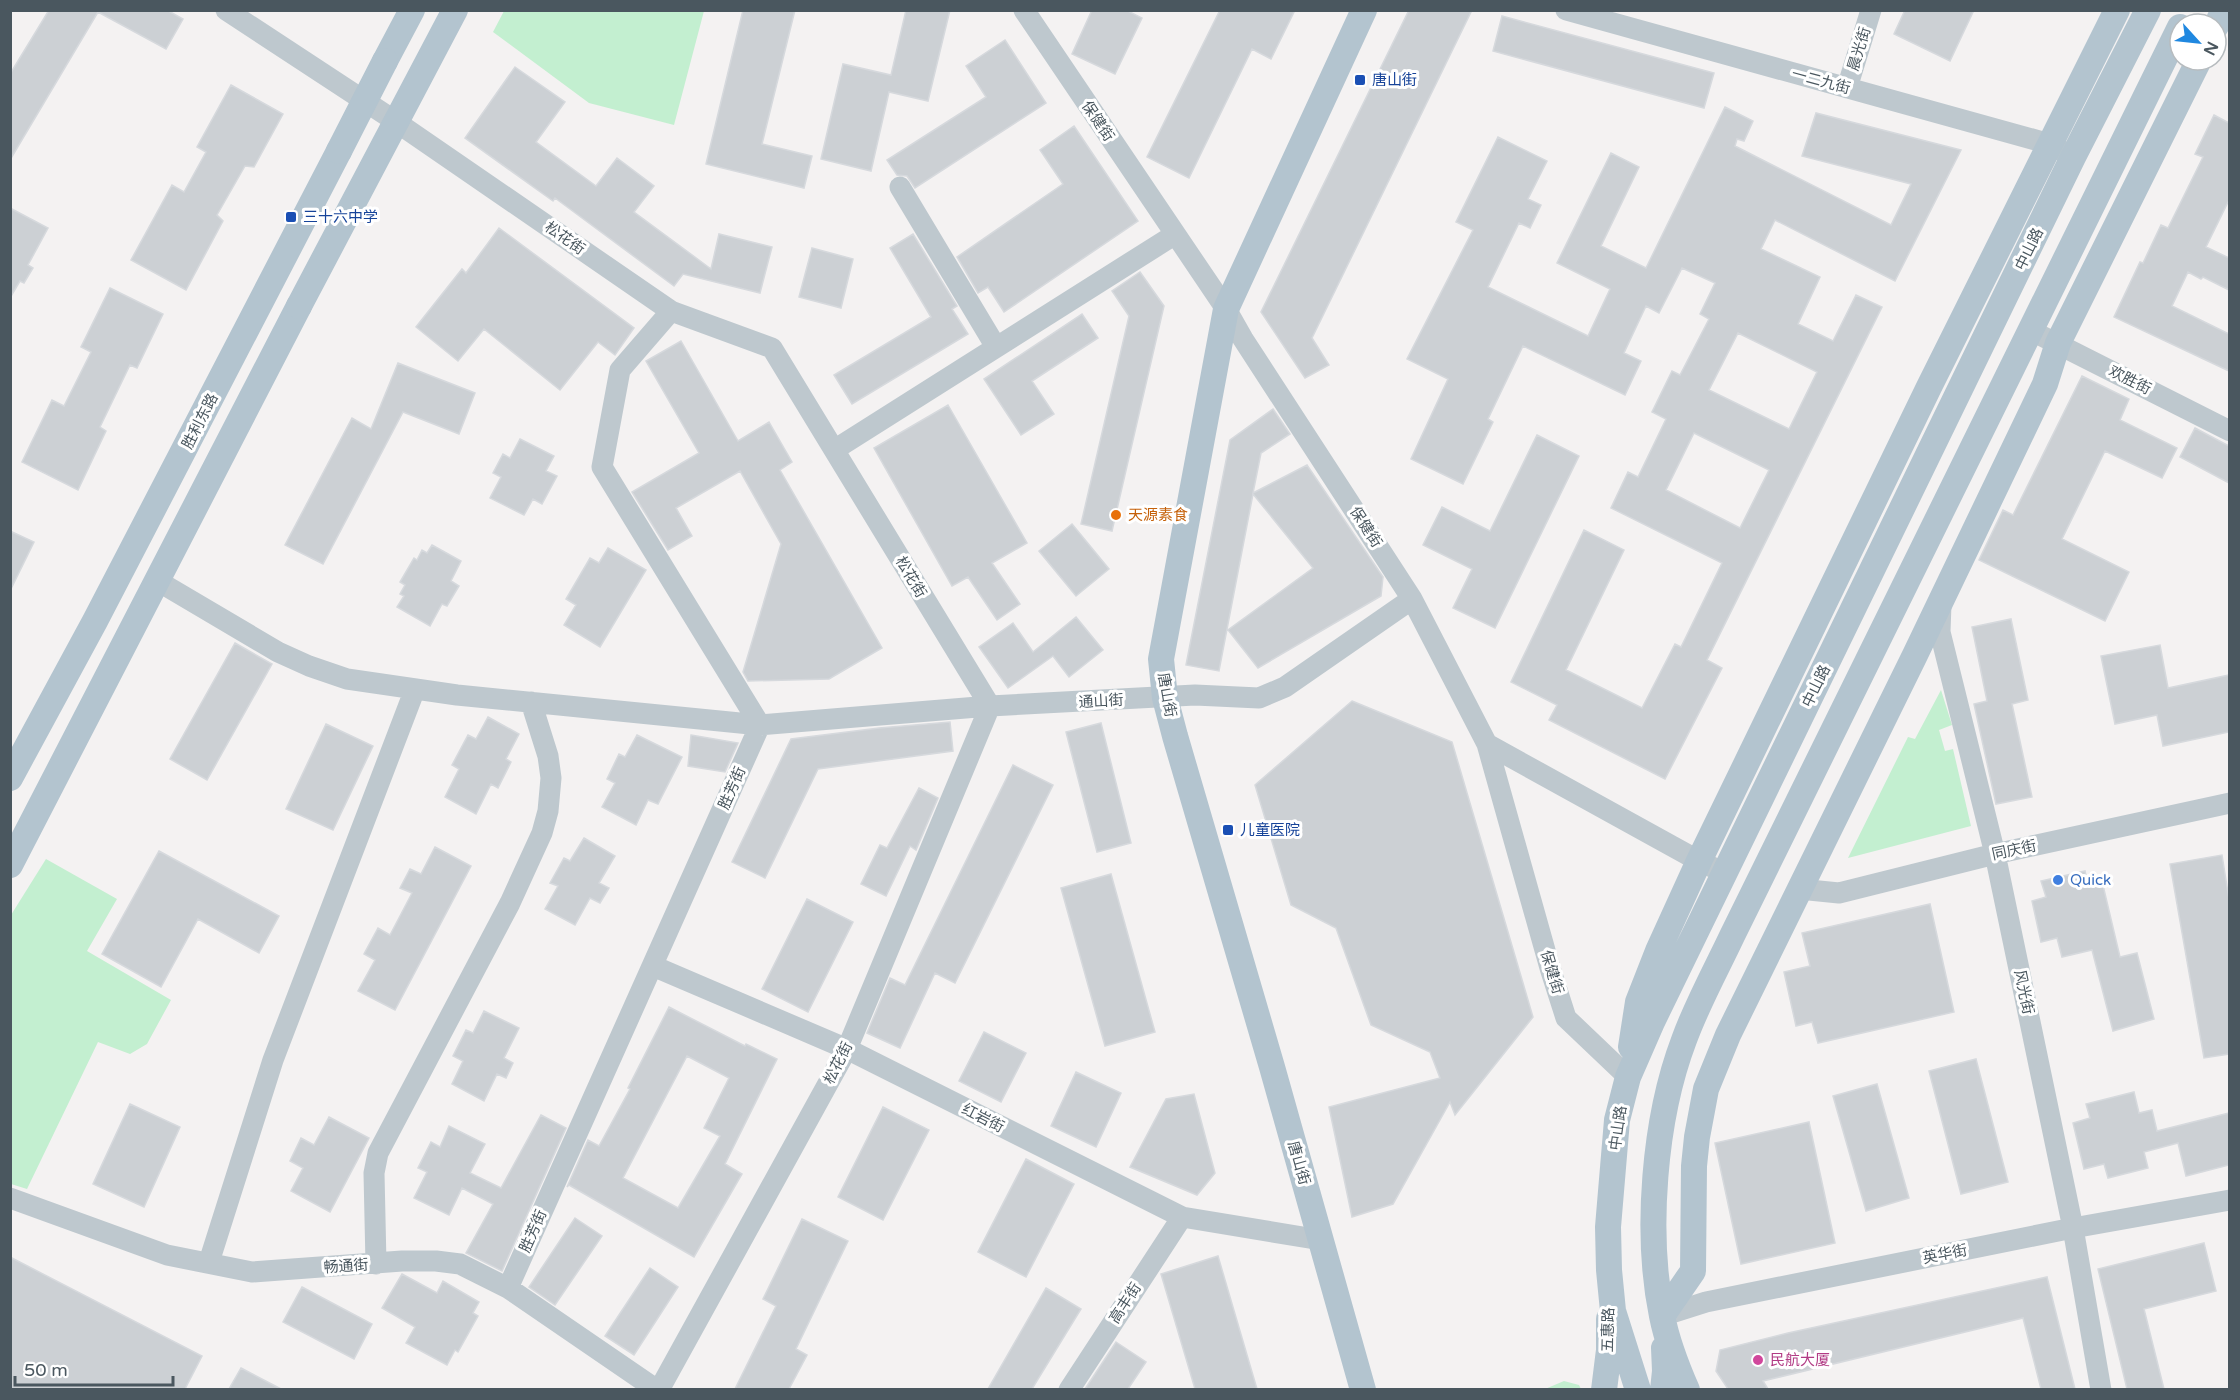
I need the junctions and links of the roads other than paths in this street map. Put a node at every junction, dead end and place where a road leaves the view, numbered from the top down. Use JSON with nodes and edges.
{"nodes":[{"id":1,"x":226,"y":10,"type":"edge"},
{"id":2,"x":412,"y":10,"type":"edge"},
{"id":3,"x":455,"y":10,"type":"edge"},
{"id":4,"x":1024,"y":10,"type":"edge"},
{"id":5,"x":1364,"y":10,"type":"edge"},
{"id":6,"x":1566,"y":10,"type":"edge"},
{"id":7,"x":1871,"y":10,"type":"edge"},
{"id":8,"x":2117,"y":10,"type":"edge"},
{"id":9,"x":2148,"y":10,"type":"edge"},
{"id":10,"x":2168,"y":52,"type":"edge"},
{"id":11,"x":2193,"y":72,"type":"edge"},
{"id":12,"x":1847,"y":88,"type":"junction"},
{"id":13,"x":2050,"y":144,"type":"junction"},
{"id":14,"x":2073,"y":157,"type":"junction"},
{"id":15,"x":900,"y":187,"type":"dead end"},
{"id":16,"x":1174,"y":235,"type":"junction"},
{"id":17,"x":1226,"y":309,"type":"junction"},
{"id":18,"x":671,"y":311,"type":"junction"},
{"id":19,"x":2030,"y":330,"type":"junction"},
{"id":20,"x":2058,"y":343,"type":"junction"},
{"id":21,"x":996,"y":347,"type":"junction"},
{"id":22,"x":2229,"y":431,"type":"edge"},
{"id":23,"x":834,"y":450,"type":"junction"},
{"id":24,"x":156,"y":580,"type":"junction"},
{"id":25,"x":1942,"y":597,"type":"junction"},
{"id":26,"x":1412,"y":599,"type":"junction"},
{"id":27,"x":415,"y":689,"type":"junction"},
{"id":28,"x":1165,"y":698,"type":"junction"},
{"id":29,"x":531,"y":702,"type":"junction"},
{"id":30,"x":990,"y":706,"type":"junction"},
{"id":31,"x":760,"y":725,"type":"junction"},
{"id":32,"x":1487,"y":744,"type":"junction"},
{"id":33,"x":10,"y":778,"type":"edge"},
{"id":34,"x":2229,"y":804,"type":"edge"},
{"id":35,"x":1995,"y":854,"type":"junction"},
{"id":36,"x":1700,"y":861,"type":"junction"},
{"id":37,"x":10,"y":865,"type":"edge"},
{"id":38,"x":1725,"y":873,"type":"junction"},
{"id":39,"x":1799,"y":889,"type":"junction"},
{"id":40,"x":653,"y":966,"type":"junction"},
{"id":41,"x":847,"y":1049,"type":"junction"},
{"id":42,"x":1628,"y":1077,"type":"junction"},
{"id":43,"x":10,"y":1198,"type":"edge"},
{"id":44,"x":2229,"y":1200,"type":"edge"},
{"id":45,"x":1182,"y":1217,"type":"junction"},
{"id":46,"x":2073,"y":1228,"type":"junction"},
{"id":47,"x":1321,"y":1240,"type":"junction"},
{"id":48,"x":209,"y":1262,"type":"junction"},
{"id":49,"x":375,"y":1264,"type":"junction"},
{"id":50,"x":1609,"y":1270,"type":"junction"},
{"id":51,"x":508,"y":1288,"type":"junction"},
{"id":52,"x":1662,"y":1316,"type":"junction"},
{"id":53,"x":1363,"y":1388,"type":"edge"},
{"id":54,"x":658,"y":1389,"type":"edge"},
{"id":55,"x":1069,"y":1389,"type":"edge"},
{"id":56,"x":1604,"y":1389,"type":"edge"},
{"id":57,"x":1638,"y":1389,"type":"edge"},
{"id":58,"x":1663,"y":1389,"type":"edge"},
{"id":59,"x":1687,"y":1389,"type":"edge"},
{"id":60,"x":2101,"y":1389,"type":"edge"}],
"edges":[{"from":1,"to":18,"type":"street","name":"松花街"},
{"from":2,"to":33,"type":"main road","name":"胜利东路","bridge":true},
{"from":3,"to":24,"type":"main road","bridge":true},
{"from":4,"to":16,"type":"street","name":"保健街"},
{"from":5,"to":17,"type":"main road","name":"唐山街"},
{"from":6,"to":12,"type":"street","name":"一二九街"},
{"from":7,"to":12,"type":"street","name":"晨光街"},
{"from":8,"to":13,"type":"main road"},
{"from":9,"to":14,"type":"main road","name":"中山路"},
{"from":10,"to":19,"type":"main road"},
{"from":11,"to":20,"type":"main road"},
{"from":12,"to":13,"type":"street","name":"一二九街"},
{"from":13,"to":14,"type":"street","name":"一二九街"},
{"from":13,"to":36,"type":"main road"},
{"from":14,"to":38,"type":"main road","name":"中山路"},
{"from":15,"to":21,"type":"street"},
{"from":16,"to":17,"type":"street","name":"保健街"},
{"from":16,"to":21,"type":"street"},
{"from":17,"to":26,"type":"street","name":"保健街"},
{"from":17,"to":28,"type":"main road","name":"唐山街"},
{"from":18,"to":23,"type":"street","name":"松花街"},
{"from":18,"to":31,"type":"street"},
{"from":19,"to":20,"type":"street","name":"欢胜街"},
{"from":19,"to":52,"type":"main road"},
{"from":20,"to":22,"type":"street","name":"欢胜街"},
{"from":20,"to":25,"type":"main road"},
{"from":21,"to":23,"type":"street"},
{"from":23,"to":30,"type":"street","name":"松花街"},
{"from":24,"to":27,"type":"street","name":"通山街"},
{"from":24,"to":37,"type":"main road"},
{"from":25,"to":35,"type":"street","name":"风光街"},
{"from":25,"to":39,"type":"main road"},
{"from":26,"to":28,"type":"street","name":"通山街"},
{"from":26,"to":32,"type":"street","name":"保健街"},
{"from":27,"to":29,"type":"street","name":"通山街"},
{"from":27,"to":48,"type":"street"},
{"from":28,"to":30,"type":"street","name":"通山街"},
{"from":28,"to":47,"type":"main road","name":"唐山街"},
{"from":29,"to":31,"type":"street","name":"通山街"},
{"from":29,"to":49,"type":"street"},
{"from":30,"to":31,"type":"street","name":"通山街"},
{"from":30,"to":41,"type":"street","name":"松花街"},
{"from":31,"to":40,"type":"street","name":"胜芳街"},
{"from":32,"to":36,"type":"street"},
{"from":32,"to":42,"type":"street","name":"保健街"},
{"from":34,"to":35,"type":"street","name":"同庆街"},
{"from":35,"to":39,"type":"street","name":"同庆街"},
{"from":35,"to":46,"type":"street","name":"风光街"},
{"from":36,"to":38,"type":"street"},
{"from":36,"to":42,"type":"main road"},
{"from":38,"to":42,"type":"main road","name":"中山路"},
{"from":39,"to":52,"type":"main road"},
{"from":40,"to":41,"type":"street","name":"红岩街"},
{"from":40,"to":51,"type":"street","name":"胜芳街"},
{"from":41,"to":45,"type":"street","name":"红岩街"},
{"from":41,"to":54,"type":"street","name":"松花街"},
{"from":42,"to":50,"type":"main road","name":"中山路"},
{"from":43,"to":48,"type":"street","name":"畅通街"},
{"from":44,"to":46,"type":"street","name":"英华街"},
{"from":45,"to":47,"type":"street","name":"红岩街"},
{"from":45,"to":55,"type":"street","name":"高丰街"},
{"from":46,"to":52,"type":"street","name":"英华街"},
{"from":46,"to":60,"type":"street","name":"风光街"},
{"from":47,"to":53,"type":"main road","name":"唐山街"},
{"from":48,"to":49,"type":"street","name":"畅通街"},
{"from":49,"to":51,"type":"street","name":"畅通街"},
{"from":50,"to":56,"type":"main road","name":"五惠路"},
{"from":50,"to":57,"type":"main road","name":"中山路"},
{"from":51,"to":54,"type":"street","name":"畅通街"},
{"from":52,"to":58,"type":"main road"},
{"from":52,"to":59,"type":"main road"}]}
